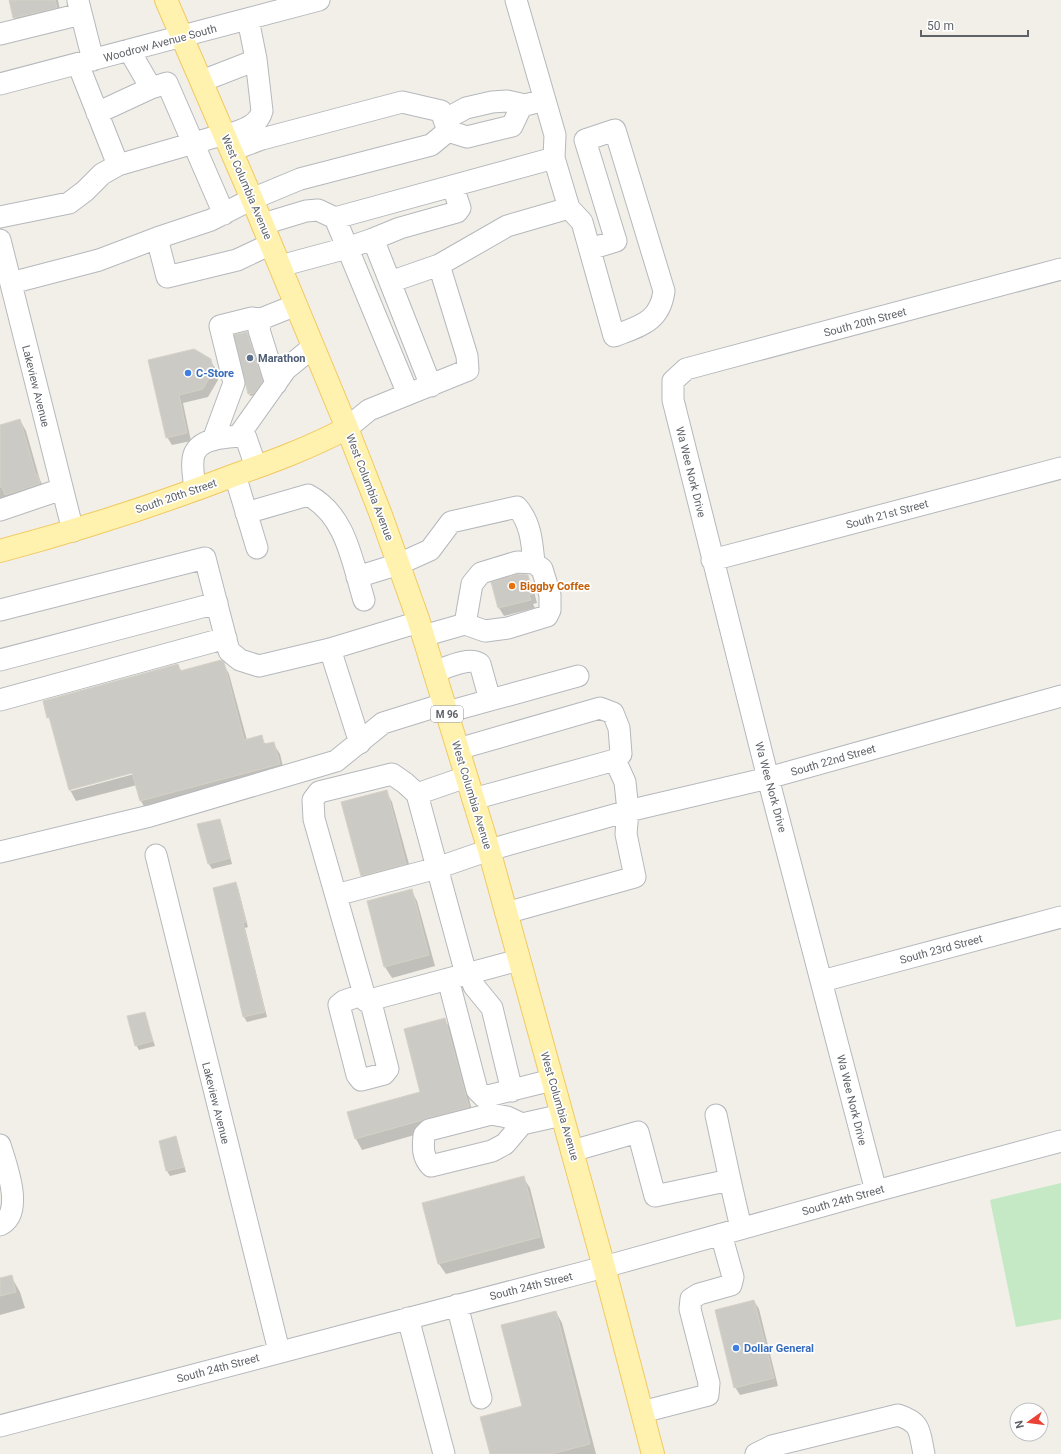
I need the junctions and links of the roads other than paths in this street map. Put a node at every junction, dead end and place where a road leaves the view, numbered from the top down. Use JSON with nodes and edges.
{"nodes":[{"id":1,"x":166,"y":0,"type":"edge"},
{"id":2,"x":319,"y":0,"type":"edge"},
{"id":3,"x":516,"y":0,"type":"edge"},
{"id":4,"x":80,"y":7,"type":"edge"},
{"id":5,"x":248,"y":19,"type":"junction"},
{"id":6,"x":0,"y":34,"type":"edge"},
{"id":7,"x":183,"y":37,"type":"junction"},
{"id":8,"x":129,"y":50,"type":"junction"},
{"id":9,"x":256,"y":60,"type":"junction"},
{"id":10,"x":86,"y":62,"type":"junction"},
{"id":11,"x":202,"y":81,"type":"junction"},
{"id":12,"x":0,"y":84,"type":"edge"},
{"id":13,"x":151,"y":88,"type":"junction"},
{"id":14,"x":545,"y":100,"type":"junction"},
{"id":15,"x":519,"y":111,"type":"junction"},
{"id":16,"x":98,"y":113,"type":"junction"},
{"id":17,"x":450,"y":128,"type":"junction"},
{"id":18,"x":227,"y":140,"type":"junction"},
{"id":19,"x":193,"y":143,"type":"junction"},
{"id":20,"x":554,"y":158,"type":"junction"},
{"id":21,"x":118,"y":166,"type":"junction"},
{"id":22,"x":453,"y":187,"type":"junction"},
{"id":23,"x":252,"y":199,"type":"junction"},
{"id":24,"x":569,"y":208,"type":"junction"},
{"id":25,"x":224,"y":214,"type":"junction"},
{"id":26,"x":0,"y":218,"type":"edge"},
{"id":27,"x":334,"y":218,"type":"junction"},
{"id":28,"x":263,"y":224,"type":"junction"},
{"id":29,"x":157,"y":238,"type":"junction"},
{"id":30,"x":373,"y":239,"type":"junction"},
{"id":31,"x":0,"y":240,"type":"edge"},
{"id":32,"x":271,"y":244,"type":"junction"},
{"id":33,"x":347,"y":248,"type":"junction"},
{"id":34,"x":590,"y":249,"type":"junction"},
{"id":35,"x":439,"y":265,"type":"junction"},
{"id":36,"x":280,"y":266,"type":"junction"},
{"id":37,"x":1061,"y":269,"type":"edge"},
{"id":38,"x":390,"y":282,"type":"junction"},
{"id":39,"x":11,"y":283,"type":"junction"},
{"id":40,"x":296,"y":305,"type":"junction"},
{"id":41,"x":261,"y":319,"type":"junction"},
{"id":42,"x":313,"y":347,"type":"junction"},
{"id":43,"x":673,"y":381,"type":"joint"},
{"id":44,"x":276,"y":384,"type":"junction"},
{"id":45,"x":431,"y":386,"type":"junction"},
{"id":46,"x":408,"y":394,"type":"junction"},
{"id":47,"x":347,"y":428,"type":"junction"},
{"id":48,"x":239,"y":435,"type":"junction"},
{"id":49,"x":213,"y":440,"type":"junction"},
{"id":50,"x":256,"y":467,"type":"junction"},
{"id":51,"x":1061,"y":468,"type":"edge"},
{"id":52,"x":235,"y":475,"type":"junction"},
{"id":53,"x":62,"y":488,"type":"junction"},
{"id":54,"x":195,"y":490,"type":"junction"},
{"id":55,"x":0,"y":510,"type":"edge"},
{"id":56,"x":246,"y":514,"type":"junction"},
{"id":57,"x":73,"y":531,"type":"junction"},
{"id":58,"x":257,"y":548,"type":"dead end"},
{"id":59,"x":0,"y":550,"type":"edge"},
{"id":60,"x":712,"y":560,"type":"junction"},
{"id":61,"x":534,"y":563,"type":"junction"},
{"id":62,"x":399,"y":564,"type":"junction"},
{"id":63,"x":357,"y":577,"type":"junction"},
{"id":64,"x":364,"y":600,"type":"dead end"},
{"id":65,"x":217,"y":603,"type":"junction"},
{"id":66,"x":0,"y":610,"type":"edge"},
{"id":67,"x":465,"y":624,"type":"junction"},
{"id":68,"x":421,"y":629,"type":"junction"},
{"id":69,"x":226,"y":638,"type":"junction"},
{"id":70,"x":330,"y":649,"type":"junction"},
{"id":71,"x":0,"y":660,"type":"edge"},
{"id":72,"x":434,"y":672,"type":"junction"},
{"id":73,"x":578,"y":676,"type":"dead end"},
{"id":74,"x":1061,"y":696,"type":"edge"},
{"id":75,"x":0,"y":700,"type":"edge"},
{"id":76,"x":490,"y":700,"type":"junction"},
{"id":77,"x":445,"y":708,"type":"junction"},
{"id":78,"x":360,"y":743,"type":"junction"},
{"id":79,"x":458,"y":749,"type":"junction"},
{"id":80,"x":615,"y":760,"type":"junction"},
{"id":81,"x":466,"y":777,"type":"junction"},
{"id":82,"x":768,"y":778,"type":"junction"},
{"id":83,"x":417,"y":794,"type":"junction"},
{"id":84,"x":473,"y":799,"type":"junction"},
{"id":85,"x":628,"y":811,"type":"junction"},
{"id":86,"x":489,"y":850,"type":"junction"},
{"id":87,"x":0,"y":852,"type":"edge"},
{"id":88,"x":156,"y":855,"type":"dead end"},
{"id":89,"x":437,"y":868,"type":"junction"},
{"id":90,"x":336,"y":895,"type":"junction"},
{"id":91,"x":506,"y":913,"type":"junction"},
{"id":92,"x":1061,"y":917,"type":"edge"},
{"id":93,"x":519,"y":960,"type":"junction"},
{"id":94,"x":461,"y":975,"type":"junction"},
{"id":95,"x":822,"y":981,"type":"junction"},
{"id":96,"x":552,"y":1080,"type":"junction"},
{"id":97,"x":512,"y":1091,"type":"junction"},
{"id":98,"x":562,"y":1115,"type":"junction"},
{"id":99,"x":716,"y":1115,"type":"dead end"},
{"id":100,"x":522,"y":1124,"type":"dead end"},
{"id":101,"x":1061,"y":1141,"type":"edge"},
{"id":102,"x":0,"y":1145,"type":"edge"},
{"id":103,"x":572,"y":1151,"type":"junction"},
{"id":104,"x":4,"y":1173,"type":"edge"},
{"id":105,"x":730,"y":1180,"type":"junction"},
{"id":106,"x":876,"y":1191,"type":"junction"},
{"id":107,"x":0,"y":1225,"type":"edge"},
{"id":108,"x":741,"y":1228,"type":"junction"},
{"id":109,"x":721,"y":1234,"type":"junction"},
{"id":110,"x":604,"y":1267,"type":"junction"},
{"id":111,"x":457,"y":1305,"type":"junction"},
{"id":112,"x":408,"y":1318,"type":"junction"},
{"id":113,"x":279,"y":1351,"type":"junction"},
{"id":114,"x":481,"y":1398,"type":"dead end"},
{"id":115,"x":642,"y":1412,"type":"junction"},
{"id":116,"x":0,"y":1426,"type":"edge"},
{"id":117,"x":444,"y":1454,"type":"edge"},
{"id":118,"x":653,"y":1454,"type":"edge"},
{"id":119,"x":756,"y":1454,"type":"edge"},
{"id":120,"x":924,"y":1454,"type":"edge"}],
"edges":[{"from":1,"to":7,"type":"main road","name":"West Columbia Avenue","number":"M 96"},
{"from":2,"to":5,"type":"street","name":"Woodrow Avenue South"},
{"from":3,"to":14,"type":"street"},
{"from":4,"to":6,"type":"street"},
{"from":4,"to":10,"type":"street"},
{"from":5,"to":7,"type":"street","name":"Woodrow Avenue South"},
{"from":5,"to":9,"type":"street"},
{"from":7,"to":8,"type":"street","name":"Woodrow Avenue South"},
{"from":7,"to":11,"type":"main road","name":"West Columbia Avenue","number":"M 96"},
{"from":8,"to":10,"type":"street","name":"Woodrow Avenue South"},
{"from":8,"to":13,"type":"street"},
{"from":9,"to":11,"type":"street"},
{"from":9,"to":18,"type":"street"},
{"from":10,"to":12,"type":"street","name":"Woodrow Avenue South"},
{"from":10,"to":16,"type":"street"},
{"from":11,"to":18,"type":"main road","name":"West Columbia Avenue","number":"M 96"},
{"from":13,"to":16,"type":"street"},
{"from":13,"to":19,"type":"street"},
{"from":14,"to":15,"type":"street"},
{"from":14,"to":20,"type":"street"},
{"from":15,"to":17,"type":"street"},
{"from":15,"to":17,"type":"street"},
{"from":16,"to":21,"type":"street"},
{"from":17,"to":18,"type":"street"},
{"from":17,"to":23,"type":"street"},
{"from":18,"to":19,"type":"street"},
{"from":18,"to":23,"type":"main road","name":"West Columbia Avenue","number":"M 96"},
{"from":19,"to":21,"type":"street"},
{"from":19,"to":25,"type":"street"},
{"from":20,"to":22,"type":"street"},
{"from":20,"to":24,"type":"street"},
{"from":21,"to":26,"type":"street"},
{"from":22,"to":27,"type":"street"},
{"from":22,"to":30,"type":"street"},
{"from":23,"to":25,"type":"street"},
{"from":23,"to":28,"type":"main road","name":"West Columbia Avenue","number":"M 96"},
{"from":24,"to":34,"type":"street"},
{"from":24,"to":35,"type":"street"},
{"from":25,"to":29,"type":"street"},
{"from":27,"to":28,"type":"street"},
{"from":27,"to":33,"type":"street"},
{"from":28,"to":32,"type":"main road","name":"West Columbia Avenue","number":"M 96"},
{"from":29,"to":32,"type":"street"},
{"from":29,"to":39,"type":"street"},
{"from":30,"to":33,"type":"street"},
{"from":30,"to":38,"type":"street"},
{"from":31,"to":39,"type":"street","name":"Lakeview Avenue"},
{"from":32,"to":36,"type":"main road","name":"West Columbia Avenue","number":"M 96"},
{"from":33,"to":36,"type":"street"},
{"from":33,"to":46,"type":"street"},
{"from":34,"to":34,"type":"street"},
{"from":35,"to":38,"type":"street"},
{"from":35,"to":45,"type":"street"},
{"from":36,"to":40,"type":"main road","name":"West Columbia Avenue","number":"M 96"},
{"from":37,"to":43,"type":"street","name":"South 20th Street"},
{"from":38,"to":45,"type":"street"},
{"from":39,"to":53,"type":"street","name":"Lakeview Avenue"},
{"from":40,"to":41,"type":"street"},
{"from":40,"to":42,"type":"main road","name":"West Columbia Avenue","number":"M 96"},
{"from":41,"to":44,"type":"street"},
{"from":41,"to":49,"type":"street"},
{"from":42,"to":44,"type":"street"},
{"from":42,"to":47,"type":"main road","name":"West Columbia Avenue","number":"M 96"},
{"from":43,"to":60,"type":"street","name":"Wa Wee Nork Drive"},
{"from":44,"to":48,"type":"street"},
{"from":45,"to":46,"type":"street"},
{"from":46,"to":47,"type":"street"},
{"from":47,"to":50,"type":"main road","name":"South 20th Street"},
{"from":47,"to":62,"type":"main road","name":"West Columbia Avenue","number":"M 96"},
{"from":48,"to":49,"type":"street"},
{"from":48,"to":50,"type":"street"},
{"from":49,"to":54,"type":"street"},
{"from":50,"to":52,"type":"main road","name":"South 20th Street"},
{"from":51,"to":60,"type":"street","name":"South 21st Street"},
{"from":52,"to":54,"type":"main road","name":"South 20th Street"},
{"from":52,"to":56,"type":"street"},
{"from":53,"to":55,"type":"street"},
{"from":53,"to":57,"type":"street","name":"Lakeview Avenue"},
{"from":54,"to":57,"type":"main road","name":"South 20th Street"},
{"from":56,"to":58,"type":"street"},
{"from":56,"to":63,"type":"street"},
{"from":57,"to":59,"type":"main road","name":"South 20th Street"},
{"from":60,"to":82,"type":"street","name":"Wa Wee Nork Drive"},
{"from":61,"to":62,"type":"street"},
{"from":61,"to":67,"type":"street"},
{"from":61,"to":67,"type":"street"},
{"from":62,"to":63,"type":"street"},
{"from":62,"to":68,"type":"main road","name":"West Columbia Avenue","number":"M 96"},
{"from":63,"to":64,"type":"street"},
{"from":65,"to":66,"type":"street"},
{"from":65,"to":69,"type":"street"},
{"from":65,"to":71,"type":"street"},
{"from":67,"to":68,"type":"street"},
{"from":68,"to":70,"type":"street"},
{"from":68,"to":72,"type":"main road","name":"West Columbia Avenue","number":"M 96"},
{"from":69,"to":70,"type":"street"},
{"from":69,"to":75,"type":"street"},
{"from":70,"to":78,"type":"street"},
{"from":72,"to":76,"type":"street"},
{"from":72,"to":77,"type":"main road","name":"West Columbia Avenue","number":"M 96"},
{"from":73,"to":76,"type":"street"},
{"from":74,"to":82,"type":"street","name":"South 22nd Street"},
{"from":76,"to":77,"type":"street"},
{"from":77,"to":78,"type":"street"},
{"from":77,"to":79,"type":"main road","name":"West Columbia Avenue","number":"M 96"},
{"from":78,"to":87,"type":"street"},
{"from":79,"to":80,"type":"street"},
{"from":79,"to":81,"type":"main road","name":"West Columbia Avenue","number":"M 96"},
{"from":80,"to":84,"type":"street"},
{"from":80,"to":85,"type":"street"},
{"from":81,"to":83,"type":"street"},
{"from":81,"to":84,"type":"main road","name":"West Columbia Avenue","number":"M 96"},
{"from":82,"to":85,"type":"street","name":"South 22nd Street"},
{"from":82,"to":95,"type":"street","name":"Wa Wee Nork Drive"},
{"from":83,"to":89,"type":"street"},
{"from":83,"to":90,"type":"street"},
{"from":84,"to":86,"type":"main road","name":"West Columbia Avenue","number":"M 96"},
{"from":85,"to":86,"type":"street","name":"South 22nd Street"},
{"from":85,"to":91,"type":"street"},
{"from":86,"to":89,"type":"street","name":"South 22nd Street"},
{"from":86,"to":91,"type":"main road","name":"West Columbia Avenue","number":"M 96"},
{"from":88,"to":113,"type":"street","name":"Lakeview Avenue"},
{"from":89,"to":90,"type":"street","name":"South 22nd Street"},
{"from":89,"to":94,"type":"street"},
{"from":90,"to":94,"type":"street"},
{"from":91,"to":93,"type":"main road","name":"West Columbia Avenue","number":"M 96"},
{"from":92,"to":95,"type":"street","name":"South 23rd Street"},
{"from":93,"to":94,"type":"street"},
{"from":93,"to":96,"type":"main road","name":"West Columbia Avenue","number":"M 96"},
{"from":94,"to":97,"type":"street"},
{"from":94,"to":97,"type":"street"},
{"from":95,"to":106,"type":"street","name":"Wa Wee Nork Drive"},
{"from":96,"to":97,"type":"street"},
{"from":96,"to":98,"type":"main road","name":"West Columbia Avenue","number":"M 96"},
{"from":98,"to":100,"type":"street"},
{"from":98,"to":103,"type":"main road","name":"West Columbia Avenue","number":"M 96"},
{"from":99,"to":105,"type":"street"},
{"from":101,"to":106,"type":"street","name":"South 24th Street"},
{"from":102,"to":104,"type":"street"},
{"from":103,"to":105,"type":"street"},
{"from":103,"to":110,"type":"main road","name":"West Columbia Avenue","number":"M 96"},
{"from":104,"to":107,"type":"street"},
{"from":105,"to":108,"type":"street"},
{"from":106,"to":108,"type":"street","name":"South 24th Street"},
{"from":108,"to":109,"type":"street","name":"South 24th Street"},
{"from":109,"to":110,"type":"street","name":"South 24th Street"},
{"from":109,"to":115,"type":"street"},
{"from":110,"to":111,"type":"street","name":"South 24th Street"},
{"from":110,"to":115,"type":"main road","name":"West Columbia Avenue","number":"M 96"},
{"from":111,"to":112,"type":"street","name":"South 24th Street"},
{"from":111,"to":114,"type":"street"},
{"from":112,"to":113,"type":"street","name":"South 24th Street"},
{"from":112,"to":117,"type":"street"},
{"from":113,"to":116,"type":"street","name":"South 24th Street"},
{"from":115,"to":118,"type":"main road","name":"West Columbia Avenue","number":"M 96"},
{"from":119,"to":120,"type":"street"}]}
